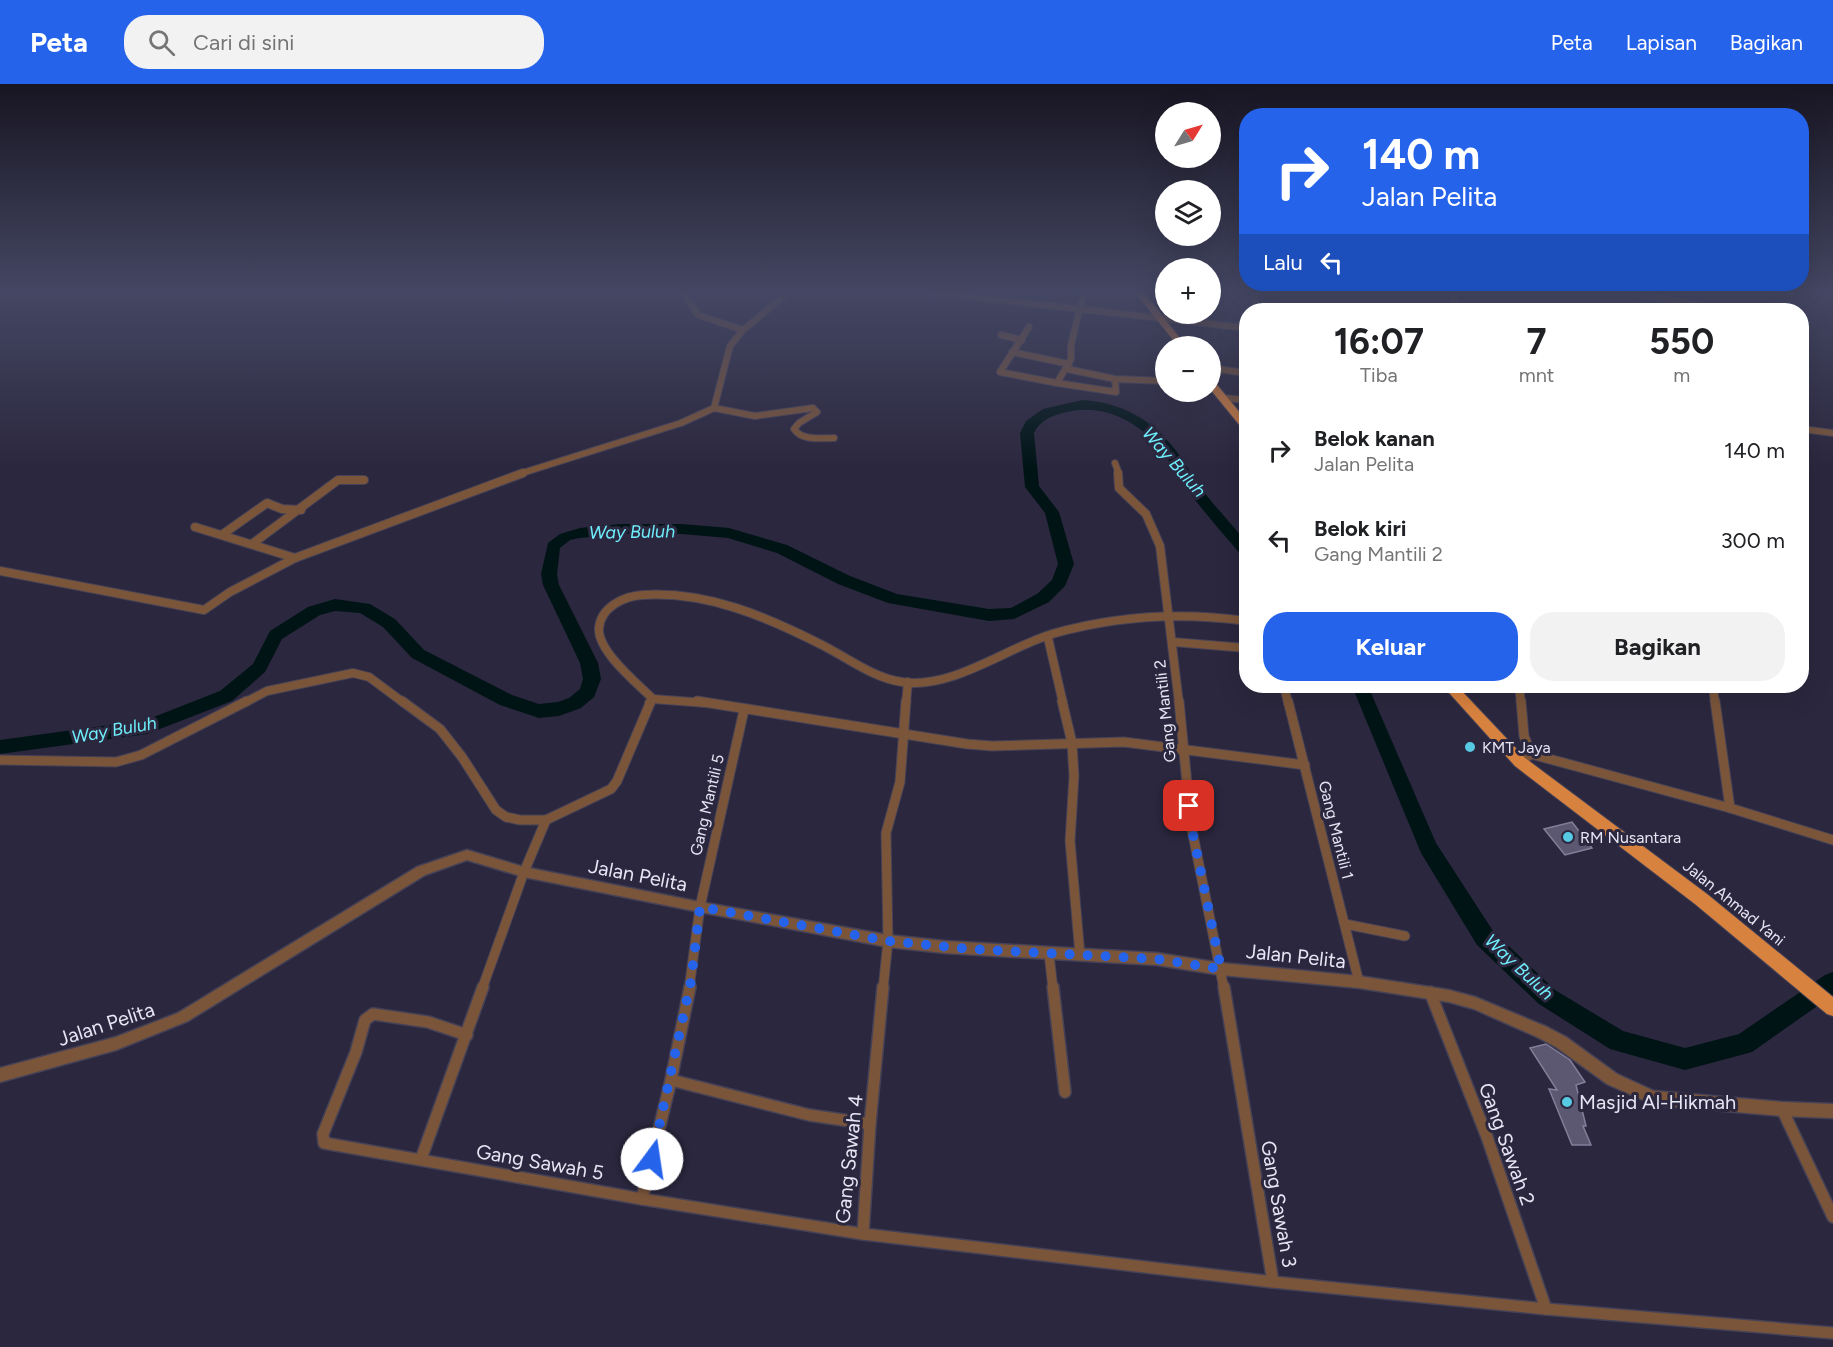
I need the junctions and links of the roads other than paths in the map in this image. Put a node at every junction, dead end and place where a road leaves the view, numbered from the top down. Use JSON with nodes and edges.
{"nodes":[{"id":1,"x":729,"y":350,"type":"edge"},
{"id":2,"x":1070,"y":350,"type":"edge"},
{"id":3,"x":1012,"y":352,"type":"joint"},
{"id":4,"x":1068,"y":366,"type":"junction"},
{"id":5,"x":1221,"y":370,"type":"edge"},
{"id":6,"x":1239,"y":372,"type":"edge"},
{"id":7,"x":1115,"y":379,"type":"junction"},
{"id":8,"x":1155,"y":381,"type":"edge"},
{"id":9,"x":1057,"y":383,"type":"junction"},
{"id":10,"x":1221,"y":395,"type":"edge"},
{"id":11,"x":1224,"y":398,"type":"junction"},
{"id":12,"x":1239,"y":399,"type":"edge"},
{"id":13,"x":714,"y":408,"type":"junction"},
{"id":14,"x":1239,"y":416,"type":"edge"},
{"id":15,"x":1809,"y":430,"type":"edge"},
{"id":16,"x":1833,"y":433,"type":"edge"},
{"id":17,"x":834,"y":438,"type":"dead end"},
{"id":18,"x":1115,"y":463,"type":"dead end"},
{"id":19,"x":364,"y":480,"type":"dead end"},
{"id":20,"x":301,"y":510,"type":"junction"},
{"id":21,"x":195,"y":527,"type":"dead end"},
{"id":22,"x":223,"y":534,"type":"junction"},
{"id":23,"x":252,"y":544,"type":"junction"},
{"id":24,"x":296,"y":558,"type":"junction"},
{"id":25,"x":0,"y":571,"type":"edge"},
{"id":26,"x":1167,"y":617,"type":"junction"},
{"id":27,"x":1239,"y":620,"type":"edge"},
{"id":28,"x":1048,"y":638,"type":"junction"},
{"id":29,"x":1173,"y":642,"type":"junction"},
{"id":30,"x":1239,"y":647,"type":"edge"},
{"id":31,"x":908,"y":682,"type":"junction"},
{"id":32,"x":1286,"y":693,"type":"edge"},
{"id":33,"x":1457,"y":693,"type":"edge"},
{"id":34,"x":1521,"y":693,"type":"edge"},
{"id":35,"x":1714,"y":693,"type":"edge"},
{"id":36,"x":653,"y":699,"type":"junction"},
{"id":37,"x":744,"y":710,"type":"junction"},
{"id":38,"x":904,"y":733,"type":"junction"},
{"id":39,"x":1072,"y":743,"type":"junction"},
{"id":40,"x":1185,"y":750,"type":"junction"},
{"id":41,"x":1526,"y":758,"type":"junction"},
{"id":42,"x":0,"y":760,"type":"edge"},
{"id":43,"x":1305,"y":765,"type":"junction"},
{"id":44,"x":1730,"y":808,"type":"junction"},
{"id":45,"x":546,"y":820,"type":"junction"},
{"id":46,"x":1833,"y":840,"type":"edge"},
{"id":47,"x":524,"y":872,"type":"junction"},
{"id":48,"x":700,"y":907,"type":"junction"},
{"id":49,"x":1345,"y":924,"type":"junction"},
{"id":50,"x":1406,"y":936,"type":"dead end"},
{"id":51,"x":888,"y":941,"type":"junction"},
{"id":52,"x":1050,"y":954,"type":"junction"},
{"id":53,"x":1080,"y":955,"type":"junction"},
{"id":54,"x":1221,"y":969,"type":"junction"},
{"id":55,"x":1359,"y":982,"type":"junction"},
{"id":56,"x":1430,"y":992,"type":"junction"},
{"id":57,"x":1833,"y":1008,"type":"edge"},
{"id":58,"x":467,"y":1035,"type":"junction"},
{"id":59,"x":0,"y":1075,"type":"edge"},
{"id":60,"x":671,"y":1080,"type":"junction"},
{"id":61,"x":1065,"y":1092,"type":"dead end"},
{"id":62,"x":1782,"y":1109,"type":"junction"},
{"id":63,"x":1833,"y":1111,"type":"edge"},
{"id":64,"x":870,"y":1124,"type":"junction"},
{"id":65,"x":421,"y":1159,"type":"junction"},
{"id":66,"x":642,"y":1199,"type":"junction"},
{"id":67,"x":1833,"y":1216,"type":"edge"},
{"id":68,"x":863,"y":1234,"type":"junction"},
{"id":69,"x":1273,"y":1282,"type":"junction"},
{"id":70,"x":1546,"y":1309,"type":"junction"},
{"id":71,"x":1833,"y":1333,"type":"edge"}],
"edges":[{"from":1,"to":13,"type":"street"},
{"from":2,"to":4,"type":"street"},
{"from":3,"to":4,"type":"street"},
{"from":3,"to":9,"type":"street"},
{"from":4,"to":7,"type":"street"},
{"from":4,"to":9,"type":"street"},
{"from":5,"to":6,"type":"street"},
{"from":7,"to":8,"type":"street"},
{"from":7,"to":9,"type":"street"},
{"from":10,"to":11,"type":"highway"},
{"from":11,"to":12,"type":"street"},
{"from":11,"to":14,"type":"highway"},
{"from":13,"to":17,"type":"street"},
{"from":13,"to":24,"type":"street"},
{"from":15,"to":16,"type":"street"},
{"from":18,"to":26,"type":"street","name":"Gang Mantili 2"},
{"from":19,"to":20,"type":"street"},
{"from":20,"to":22,"type":"street"},
{"from":20,"to":23,"type":"street"},
{"from":21,"to":22,"type":"street"},
{"from":22,"to":23,"type":"street"},
{"from":23,"to":24,"type":"street"},
{"from":24,"to":25,"type":"street"},
{"from":26,"to":27,"type":"street"},
{"from":26,"to":28,"type":"street"},
{"from":26,"to":29,"type":"street","name":"Gang Mantili 2"},
{"from":28,"to":31,"type":"street"},
{"from":28,"to":39,"type":"street"},
{"from":29,"to":30,"type":"street"},
{"from":29,"to":40,"type":"street","name":"Gang Mantili 2"},
{"from":31,"to":36,"type":"street"},
{"from":31,"to":38,"type":"street","name":"Gang Sawah 4"},
{"from":32,"to":43,"type":"street","name":"Gang Mantili 1"},
{"from":33,"to":41,"type":"highway","name":"Jalan Ahmad Yani"},
{"from":34,"to":41,"type":"street"},
{"from":35,"to":44,"type":"street"},
{"from":36,"to":37,"type":"street"},
{"from":36,"to":45,"type":"street"},
{"from":37,"to":38,"type":"street"},
{"from":37,"to":48,"type":"street","name":"Gang Mantili 5"},
{"from":38,"to":39,"type":"street"},
{"from":38,"to":51,"type":"street","name":"Gang Sawah 4"},
{"from":39,"to":40,"type":"street"},
{"from":39,"to":53,"type":"street"},
{"from":40,"to":43,"type":"street"},
{"from":40,"to":54,"type":"street","name":"Gang Mantili 2"},
{"from":41,"to":44,"type":"street"},
{"from":41,"to":57,"type":"highway","name":"Jalan Ahmad Yani"},
{"from":42,"to":45,"type":"street"},
{"from":43,"to":49,"type":"street","name":"Gang Mantili 1"},
{"from":44,"to":46,"type":"street"},
{"from":45,"to":47,"type":"street"},
{"from":47,"to":48,"type":"street","name":"Jalan Pelita"},
{"from":47,"to":58,"type":"street"},
{"from":47,"to":59,"type":"street","name":"Jalan Pelita"},
{"from":48,"to":51,"type":"street","name":"Jalan Pelita"},
{"from":48,"to":60,"type":"street"},
{"from":49,"to":50,"type":"street"},
{"from":49,"to":55,"type":"street","name":"Gang Mantili 1"},
{"from":51,"to":52,"type":"street","name":"Jalan Pelita"},
{"from":51,"to":64,"type":"street","name":"Gang Sawah 4"},
{"from":52,"to":53,"type":"street","name":"Jalan Pelita"},
{"from":52,"to":61,"type":"street"},
{"from":53,"to":54,"type":"street","name":"Jalan Pelita"},
{"from":54,"to":55,"type":"street","name":"Jalan Pelita"},
{"from":54,"to":69,"type":"street","name":"Gang Sawah 3"},
{"from":55,"to":56,"type":"street","name":"Jalan Pelita"},
{"from":56,"to":62,"type":"street","name":"Jalan Pelita"},
{"from":56,"to":70,"type":"street","name":"Gang Sawah 2"},
{"from":58,"to":65,"type":"street"},
{"from":58,"to":65,"type":"street","name":"Gang Sawah 5"},
{"from":60,"to":64,"type":"street"},
{"from":60,"to":66,"type":"street"},
{"from":62,"to":63,"type":"street","name":"Jalan Pelita"},
{"from":62,"to":67,"type":"street"},
{"from":64,"to":68,"type":"street","name":"Gang Sawah 4"},
{"from":65,"to":66,"type":"street","name":"Gang Sawah 5"},
{"from":66,"to":68,"type":"street","name":"Gang Sawah 4"},
{"from":68,"to":69,"type":"street"},
{"from":69,"to":70,"type":"street","name":"Gang Sawah 3"},
{"from":70,"to":71,"type":"street","name":"Gang Sawah 3"}]}
